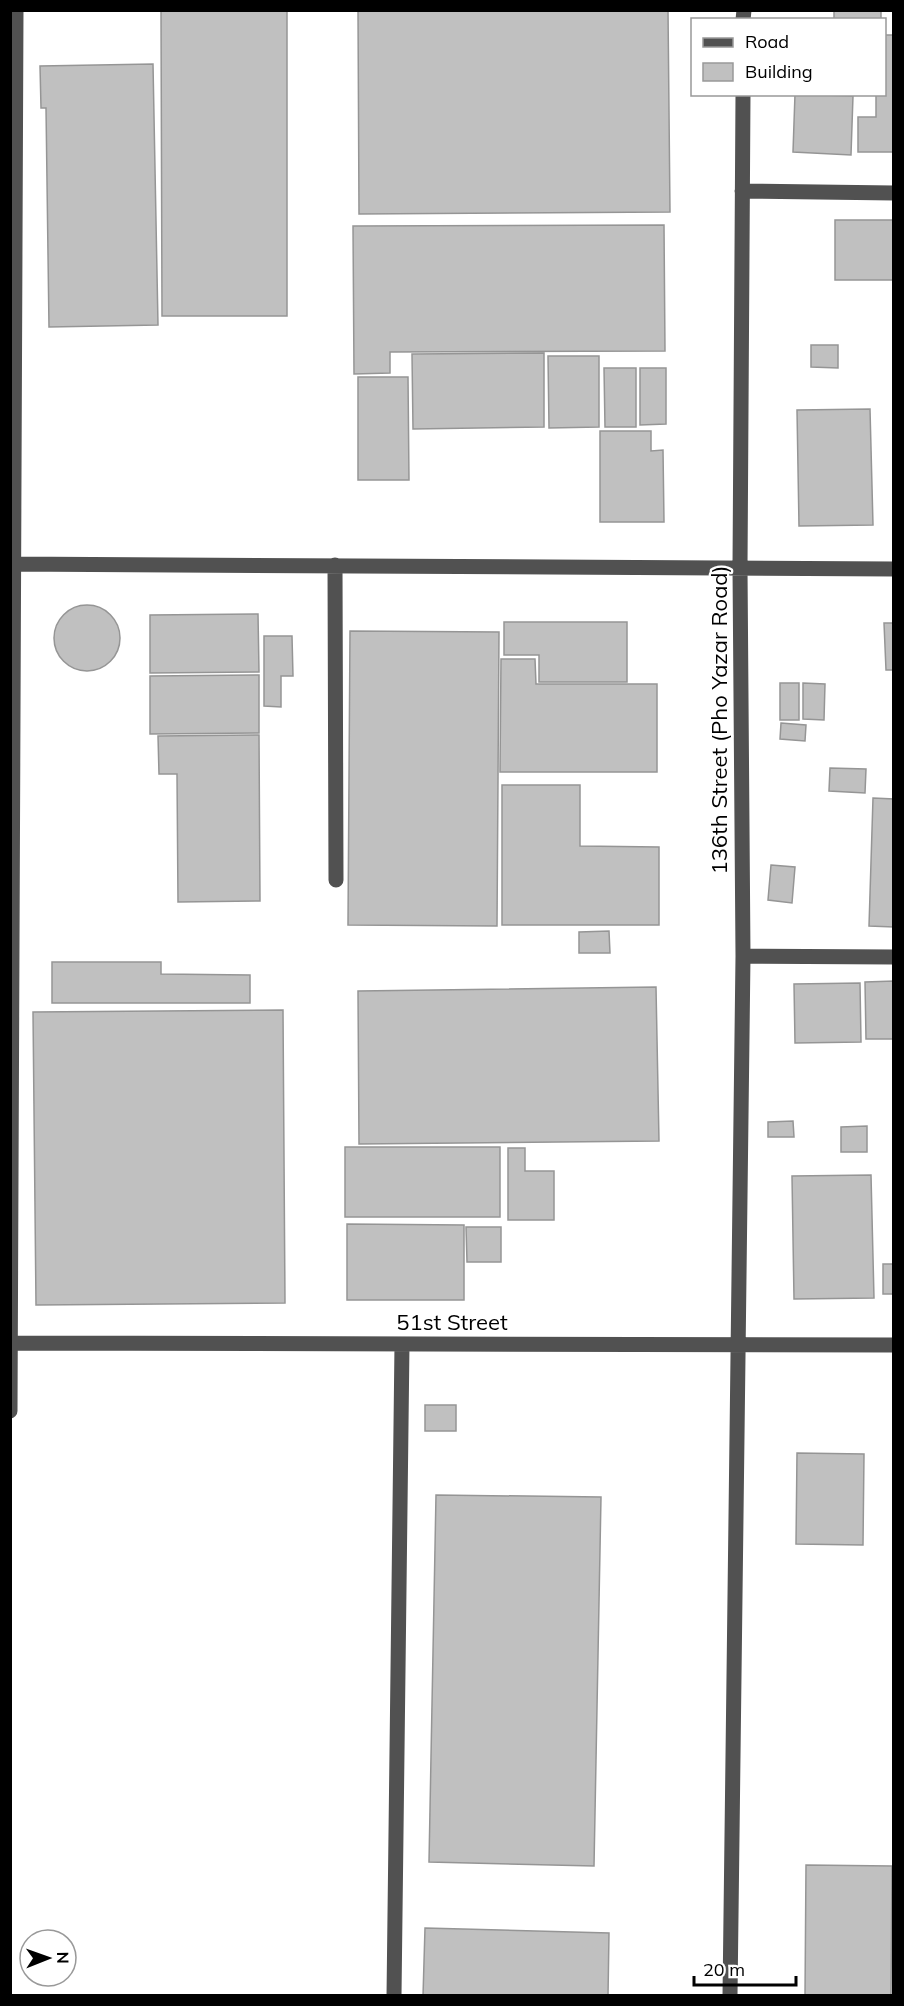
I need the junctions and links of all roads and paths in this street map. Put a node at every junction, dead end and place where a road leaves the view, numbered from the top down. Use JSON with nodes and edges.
{"nodes":[{"id":1,"x":16,"y":10,"type":"edge"},
{"id":2,"x":743,"y":96,"type":"edge"},
{"id":3,"x":742,"y":191,"type":"junction"},
{"id":4,"x":894,"y":192,"type":"edge"},
{"id":5,"x":11,"y":564,"type":"edge"},
{"id":6,"x":335,"y":565,"type":"junction"},
{"id":7,"x":740,"y":568,"type":"junction"},
{"id":8,"x":894,"y":569,"type":"edge"},
{"id":9,"x":336,"y":880,"type":"dead end"},
{"id":10,"x":743,"y":956,"type":"junction"},
{"id":11,"x":894,"y":957,"type":"edge"},
{"id":12,"x":11,"y":1343,"type":"edge"},
{"id":13,"x":402,"y":1344,"type":"junction"},
{"id":14,"x":740,"y":1345,"type":"junction"},
{"id":15,"x":894,"y":1345,"type":"edge"},
{"id":16,"x":10,"y":1411,"type":"edge"},
{"id":17,"x":394,"y":1995,"type":"edge"},
{"id":18,"x":730,"y":1995,"type":"edge"}],
"edges":[{"from":1,"to":5,"type":"street"},
{"from":2,"to":3,"type":"street","name":"136th Street (Pho Yazar Road)"},
{"from":3,"to":4,"type":"street"},
{"from":3,"to":7,"type":"street","name":"136th Street (Pho Yazar Road)"},
{"from":5,"to":6,"type":"street"},
{"from":5,"to":12,"type":"street"},
{"from":6,"to":7,"type":"street"},
{"from":6,"to":9,"type":"street"},
{"from":7,"to":8,"type":"street"},
{"from":7,"to":10,"type":"street","name":"136th Street (Pho Yazar Road)"},
{"from":10,"to":11,"type":"street"},
{"from":10,"to":14,"type":"street","name":"136th Street (Pho Yazar Road)"},
{"from":12,"to":13,"type":"street","name":"51st Street"},
{"from":12,"to":16,"type":"street"},
{"from":13,"to":14,"type":"street","name":"51st Street"},
{"from":13,"to":17,"type":"street"},
{"from":14,"to":15,"type":"street","name":"51st Street"},
{"from":14,"to":18,"type":"street","name":"136th Street (Pho Yazar Road)"}]}
